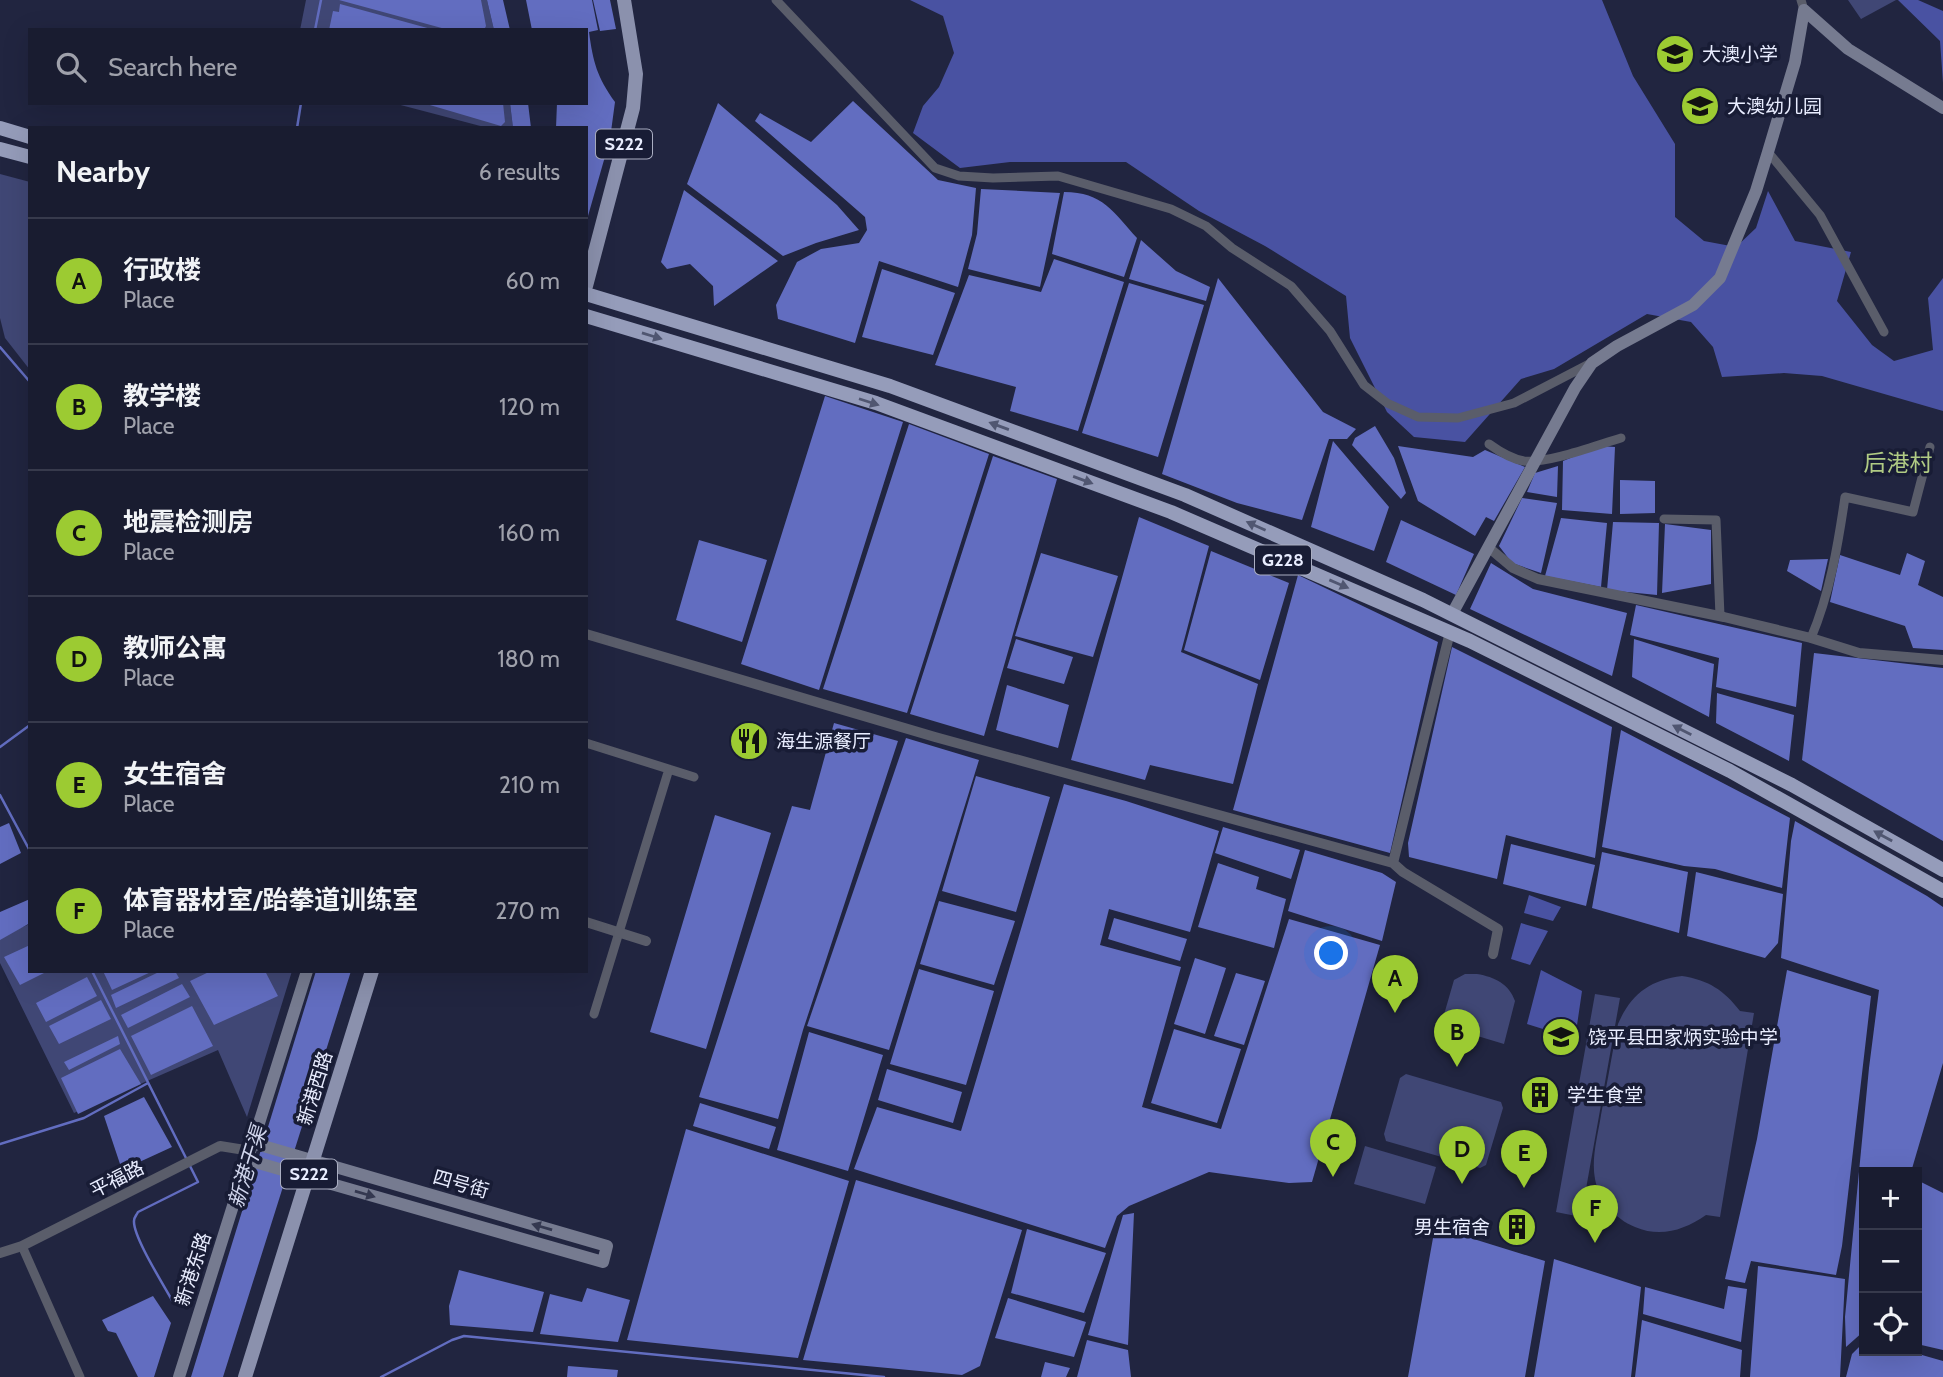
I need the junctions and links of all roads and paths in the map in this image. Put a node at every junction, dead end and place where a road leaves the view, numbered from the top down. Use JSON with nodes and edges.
{"nodes":[{"id":1,"x":624,"y":0,"type":"edge"},
{"id":2,"x":776,"y":0,"type":"edge"},
{"id":3,"x":1802,"y":5,"type":"edge"},
{"id":4,"x":1943,"y":108,"type":"edge"},
{"id":5,"x":0,"y":128,"type":"edge"},
{"id":6,"x":28,"y":136,"type":"edge"},
{"id":7,"x":0,"y":149,"type":"edge"},
{"id":8,"x":1768,"y":152,"type":"junction"},
{"id":9,"x":28,"y":156,"type":"edge"},
{"id":10,"x":588,"y":278,"type":"edge"},
{"id":11,"x":588,"y":295,"type":"edge"},
{"id":12,"x":588,"y":317,"type":"edge"},
{"id":13,"x":1884,"y":332,"type":"dead end"},
{"id":14,"x":1592,"y":363,"type":"junction"},
{"id":15,"x":1621,"y":438,"type":"dead end"},
{"id":16,"x":1489,"y":444,"type":"dead end"},
{"id":17,"x":1930,"y":447,"type":"dead end"},
{"id":18,"x":1536,"y":462,"type":"junction"},
{"id":19,"x":1664,"y":519,"type":"dead end"},
{"id":20,"x":1488,"y":547,"type":"junction"},
{"id":21,"x":1423,"y":600,"type":"junction"},
{"id":22,"x":1451,"y":614,"type":"junction"},
{"id":23,"x":1720,"y":616,"type":"junction"},
{"id":24,"x":1415,"y":617,"type":"junction"},
{"id":25,"x":1477,"y":627,"type":"junction"},
{"id":26,"x":1450,"y":632,"type":"junction"},
{"id":27,"x":588,"y":635,"type":"edge"},
{"id":28,"x":1811,"y":638,"type":"junction"},
{"id":29,"x":1471,"y":641,"type":"junction"},
{"id":30,"x":1943,"y":660,"type":"edge"},
{"id":31,"x":588,"y":744,"type":"edge"},
{"id":32,"x":669,"y":769,"type":"junction"},
{"id":33,"x":694,"y":777,"type":"dead end"},
{"id":34,"x":1393,"y":863,"type":"junction"},
{"id":35,"x":1943,"y":870,"type":"edge"},
{"id":36,"x":1943,"y":891,"type":"edge"},
{"id":37,"x":588,"y":923,"type":"edge"},
{"id":38,"x":619,"y":933,"type":"junction"},
{"id":39,"x":646,"y":941,"type":"dead end"},
{"id":40,"x":1493,"y":954,"type":"dead end"},
{"id":41,"x":305,"y":973,"type":"edge"},
{"id":42,"x":371,"y":973,"type":"edge"},
{"id":43,"x":594,"y":1014,"type":"dead end"},
{"id":44,"x":251,"y":1151,"type":"junction"},
{"id":45,"x":22,"y":1246,"type":"junction"},
{"id":46,"x":0,"y":1253,"type":"edge"},
{"id":47,"x":80,"y":1377,"type":"edge"},
{"id":48,"x":179,"y":1377,"type":"edge"},
{"id":49,"x":245,"y":1377,"type":"edge"}],
"edges":[{"from":1,"to":10,"type":"main road","number":"S222"},
{"from":2,"to":14,"type":"street"},
{"from":3,"to":4,"type":"main road"},
{"from":3,"to":8,"type":"main road"},
{"from":5,"to":6,"type":"highway"},
{"from":7,"to":9,"type":"highway"},
{"from":8,"to":13,"type":"street"},
{"from":8,"to":14,"type":"main road"},
{"from":21,"to":11,"type":"highway","number":"G228","one_way":true},
{"from":12,"to":24,"type":"highway","number":"G228","one_way":true},
{"from":14,"to":18,"type":"main road"},
{"from":15,"to":18,"type":"street"},
{"from":16,"to":18,"type":"street"},
{"from":17,"to":28,"type":"street"},
{"from":18,"to":20,"type":"main road"},
{"from":19,"to":23,"type":"street"},
{"from":20,"to":22,"type":"main road"},
{"from":20,"to":23,"type":"street"},
{"from":21,"to":22,"type":"highway","number":"G228"},
{"from":21,"to":24,"type":"highway"},
{"from":22,"to":25,"type":"highway","number":"G228"},
{"from":23,"to":28,"type":"street"},
{"from":24,"to":26,"type":"highway","number":"G228"},
{"from":25,"to":29,"type":"highway"},
{"from":35,"to":25,"type":"highway","number":"G228","one_way":true},
{"from":26,"to":29,"type":"highway","number":"G228"},
{"from":26,"to":34,"type":"street"},
{"from":27,"to":34,"type":"street"},
{"from":28,"to":30,"type":"street"},
{"from":29,"to":36,"type":"highway","number":"G228"},
{"from":31,"to":32,"type":"street"},
{"from":32,"to":33,"type":"street"},
{"from":32,"to":38,"type":"street"},
{"from":34,"to":40,"type":"street"},
{"from":37,"to":38,"type":"street"},
{"from":38,"to":39,"type":"street"},
{"from":38,"to":43,"type":"street"},
{"from":41,"to":44,"type":"main road","name":"新港东路"},
{"from":42,"to":49,"type":"main road","name":"新港西路","number":"S222"},
{"from":44,"to":44,"type":"main road","name":"四号街","one_way":true},
{"from":44,"to":45,"type":"street","name":"平福路"},
{"from":44,"to":48,"type":"main road","name":"新港东路"},
{"from":45,"to":46,"type":"street","name":"平福路"},
{"from":45,"to":47,"type":"street"}]}
